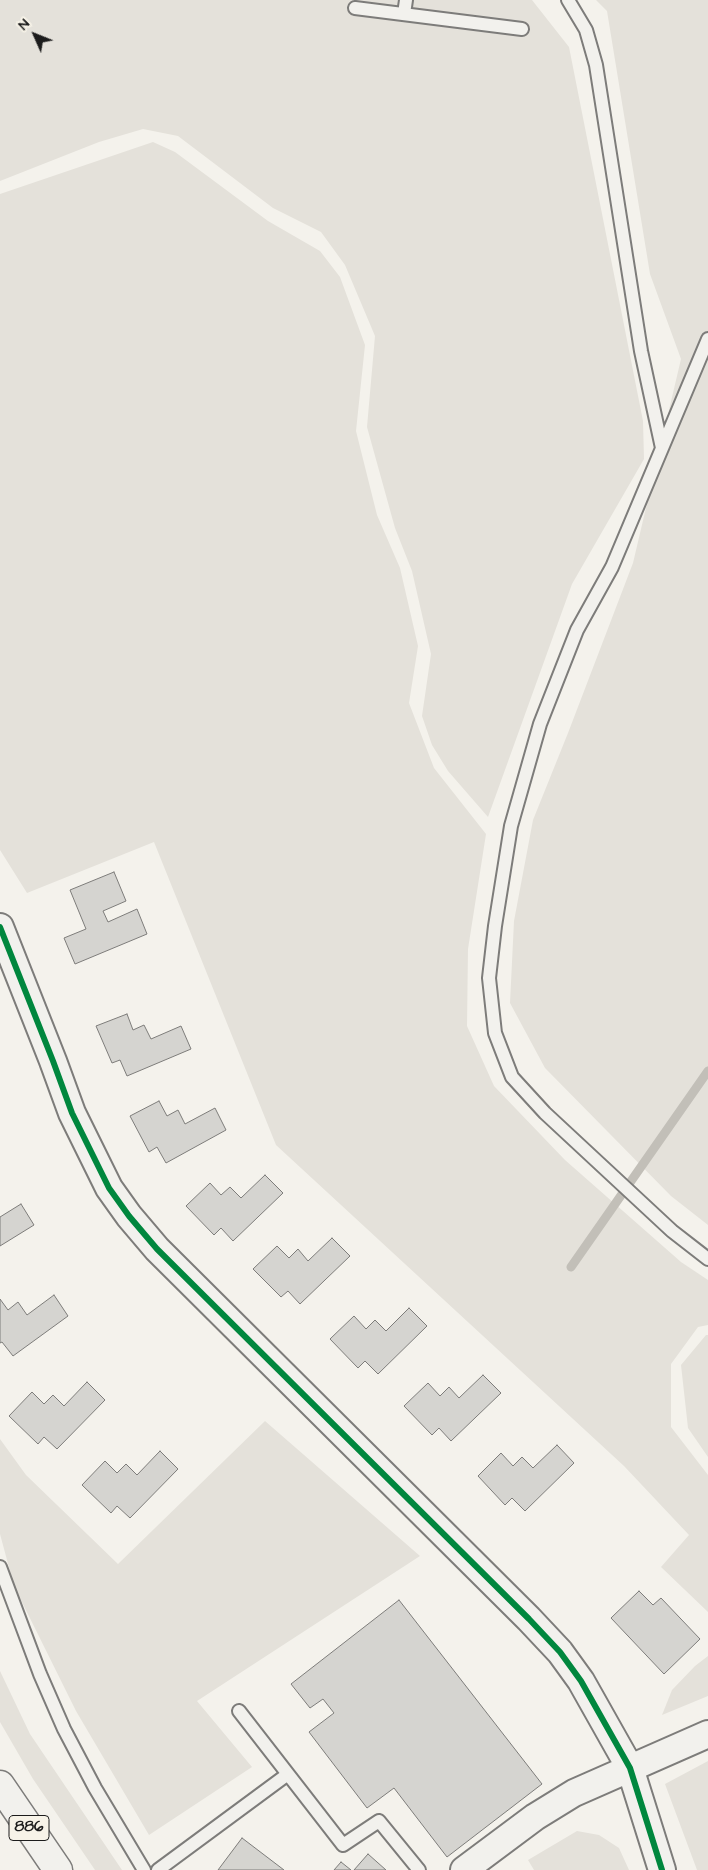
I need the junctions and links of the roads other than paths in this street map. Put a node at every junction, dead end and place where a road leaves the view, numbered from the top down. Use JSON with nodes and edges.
{"nodes":[{"id":1,"x":406,"y":0,"type":"edge"},
{"id":2,"x":568,"y":0,"type":"edge"},
{"id":3,"x":355,"y":8,"type":"dead end"},
{"id":4,"x":404,"y":14,"type":"junction"},
{"id":5,"x":522,"y":29,"type":"dead end"},
{"id":6,"x":708,"y":340,"type":"edge"},
{"id":7,"x":662,"y":448,"type":"junction"},
{"id":8,"x":0,"y":927,"type":"edge"},
{"id":9,"x":708,"y":1259,"type":"edge"},
{"id":10,"x":0,"y":1567,"type":"edge"},
{"id":11,"x":238,"y":1711,"type":"dead end"},
{"id":12,"x":708,"y":1734,"type":"edge"},
{"id":13,"x":630,"y":1768,"type":"junction"},
{"id":14,"x":288,"y":1774,"type":"junction"},
{"id":15,"x":0,"y":1785,"type":"edge"},
{"id":16,"x":58,"y":1870,"type":"edge"},
{"id":17,"x":144,"y":1870,"type":"edge"},
{"id":18,"x":158,"y":1870,"type":"edge"},
{"id":19,"x":419,"y":1870,"type":"edge"},
{"id":20,"x":464,"y":1870,"type":"edge"},
{"id":21,"x":662,"y":1870,"type":"edge"}],
"edges":[{"from":1,"to":4,"type":"lane"},
{"from":2,"to":7,"type":"lane"},
{"from":3,"to":4,"type":"lane"},
{"from":4,"to":5,"type":"lane"},
{"from":6,"to":7,"type":"lane"},
{"from":7,"to":9,"type":"lane"},
{"from":8,"to":13,"type":"street"},
{"from":10,"to":17,"type":"lane"},
{"from":11,"to":14,"type":"lane"},
{"from":12,"to":13,"type":"street"},
{"from":13,"to":20,"type":"street"},
{"from":13,"to":21,"type":"street"},
{"from":14,"to":18,"type":"lane"},
{"from":14,"to":19,"type":"lane"},
{"from":15,"to":16,"type":"main road","number":"886"}]}
